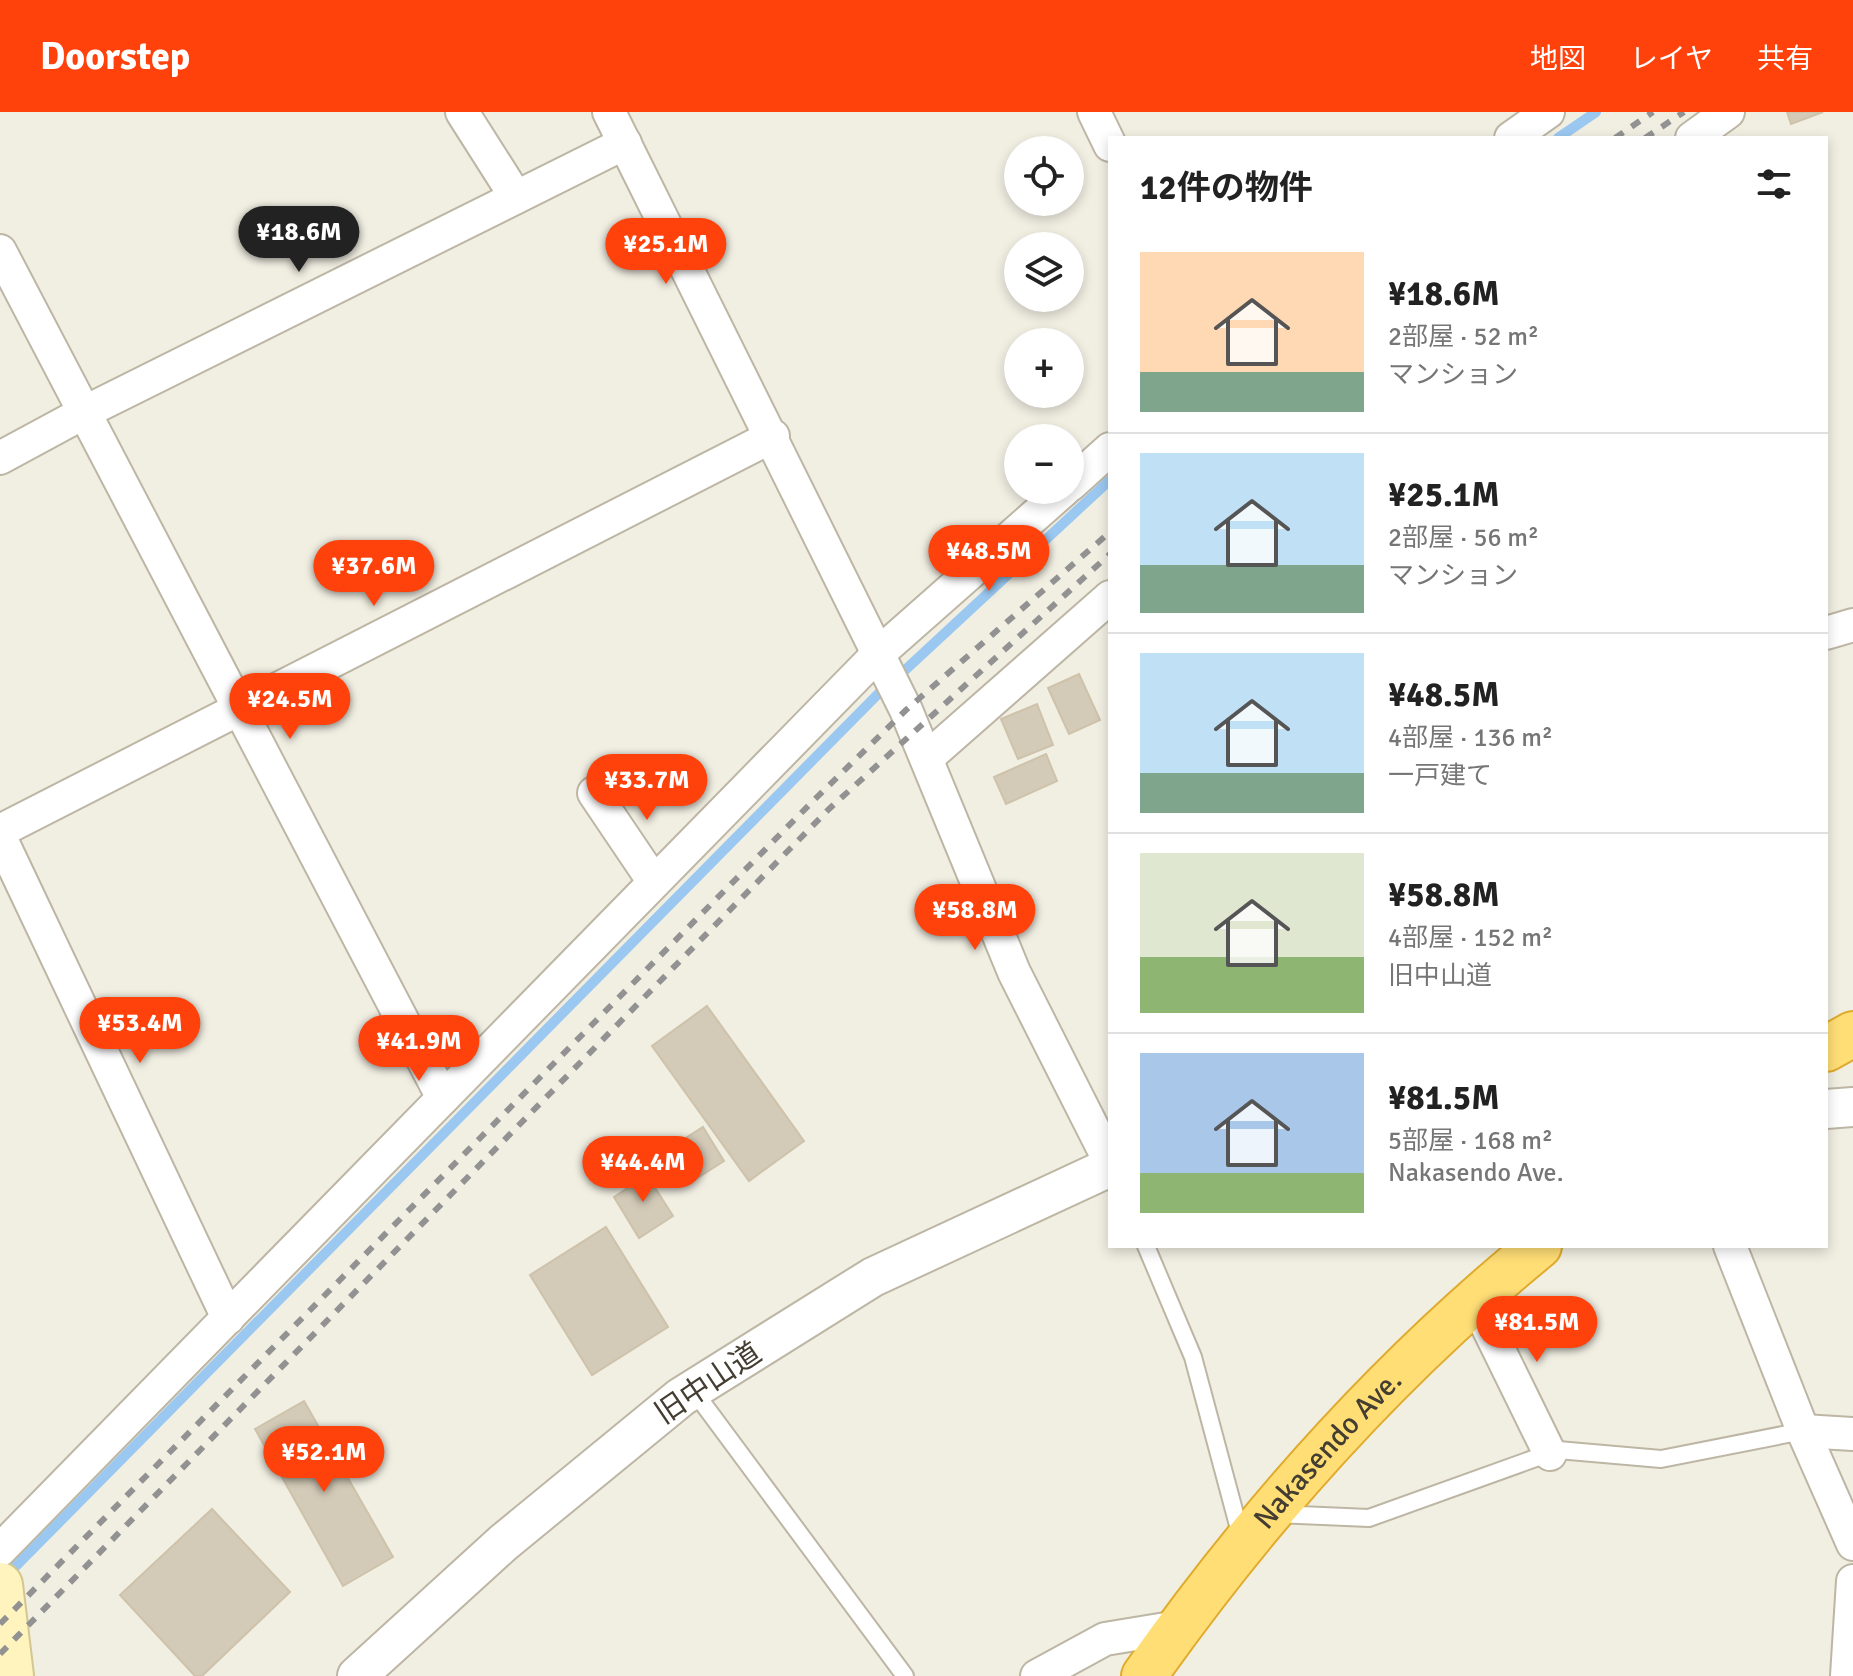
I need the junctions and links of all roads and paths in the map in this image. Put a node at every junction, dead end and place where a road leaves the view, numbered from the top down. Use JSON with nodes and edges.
{"nodes":[{"id":1,"x":462,"y":112,"type":"edge"},
{"id":2,"x":609,"y":112,"type":"edge"},
{"id":3,"x":1094,"y":112,"type":"edge"},
{"id":4,"x":1728,"y":112,"type":"edge"},
{"id":5,"x":1695,"y":136,"type":"edge"},
{"id":6,"x":1108,"y":141,"type":"edge"},
{"id":7,"x":625,"y":143,"type":"junction"},
{"id":8,"x":516,"y":197,"type":"junction"},
{"id":9,"x":0,"y":251,"type":"edge"},
{"id":10,"x":85,"y":412,"type":"junction"},
{"id":11,"x":773,"y":436,"type":"junction"},
{"id":12,"x":1108,"y":451,"type":"edge"},
{"id":13,"x":0,"y":458,"type":"edge"},
{"id":14,"x":1084,"y":472,"type":"edge"},
{"id":15,"x":1048,"y":504,"type":"edge"},
{"id":16,"x":1108,"y":599,"type":"edge"},
{"id":17,"x":1853,"y":625,"type":"edge"},
{"id":18,"x":1828,"y":632,"type":"edge"},
{"id":19,"x":877,"y":655,"type":"junction"},
{"id":20,"x":241,"y":707,"type":"junction"},
{"id":21,"x":927,"y":758,"type":"junction"},
{"id":22,"x":594,"y":793,"type":"dead end"},
{"id":23,"x":0,"y":834,"type":"edge"},
{"id":24,"x":654,"y":882,"type":"junction"},
{"id":25,"x":443,"y":1098,"type":"junction"},
{"id":26,"x":1853,"y":1107,"type":"edge"},
{"id":27,"x":1828,"y":1109,"type":"edge"},
{"id":28,"x":1108,"y":1161,"type":"edge"},
{"id":29,"x":1108,"y":1166,"type":"edge"},
{"id":30,"x":1147,"y":1248,"type":"edge"},
{"id":31,"x":1537,"y":1248,"type":"edge"},
{"id":32,"x":1731,"y":1248,"type":"edge"},
{"id":33,"x":1474,"y":1299,"type":"junction"},
{"id":34,"x":228,"y":1318,"type":"junction"},
{"id":35,"x":693,"y":1390,"type":"junction"},
{"id":36,"x":1803,"y":1431,"type":"junction"},
{"id":37,"x":1853,"y":1434,"type":"edge"},
{"id":38,"x":1550,"y":1454,"type":"junction"},
{"id":39,"x":1256,"y":1529,"type":"junction"},
{"id":40,"x":1853,"y":1544,"type":"edge"},
{"id":41,"x":0,"y":1550,"type":"edge"},
{"id":42,"x":1853,"y":1581,"type":"edge"},
{"id":43,"x":0,"y":1585,"type":"edge"},
{"id":44,"x":1178,"y":1627,"type":"junction"},
{"id":45,"x":11,"y":1676,"type":"edge"},
{"id":46,"x":357,"y":1676,"type":"edge"},
{"id":47,"x":905,"y":1676,"type":"edge"},
{"id":48,"x":1037,"y":1676,"type":"edge"},
{"id":49,"x":1144,"y":1676,"type":"edge"},
{"id":50,"x":1847,"y":1676,"type":"edge"}],
"edges":[{"from":1,"to":8,"type":"street"},
{"from":2,"to":7,"type":"street"},
{"from":3,"to":6,"type":"street"},
{"from":4,"to":5,"type":"street"},
{"from":7,"to":8,"type":"street"},
{"from":7,"to":11,"type":"street"},
{"from":8,"to":10,"type":"street"},
{"from":9,"to":10,"type":"street"},
{"from":10,"to":13,"type":"street"},
{"from":10,"to":20,"type":"street"},
{"from":11,"to":19,"type":"street"},
{"from":11,"to":20,"type":"street"},
{"from":12,"to":14,"type":"street"},
{"from":15,"to":19,"type":"street"},
{"from":16,"to":21,"type":"street"},
{"from":17,"to":18,"type":"street"},
{"from":19,"to":21,"type":"street"},
{"from":19,"to":24,"type":"street"},
{"from":20,"to":23,"type":"street"},
{"from":20,"to":25,"type":"street"},
{"from":21,"to":28,"type":"street"},
{"from":22,"to":24,"type":"street"},
{"from":23,"to":34,"type":"street"},
{"from":24,"to":25,"type":"street"},
{"from":25,"to":34,"type":"street"},
{"from":26,"to":27,"type":"street"},
{"from":29,"to":35,"type":"street","name":"旧中山道"},
{"from":30,"to":39,"type":"lane"},
{"from":31,"to":33,"type":"highway","name":"Nakasendo Ave."},
{"from":32,"to":36,"type":"street"},
{"from":33,"to":38,"type":"street"},
{"from":33,"to":39,"type":"highway","name":"Nakasendo Ave."},
{"from":34,"to":41,"type":"street"},
{"from":35,"to":46,"type":"street","name":"旧中山道"},
{"from":35,"to":47,"type":"lane"},
{"from":36,"to":37,"type":"street"},
{"from":36,"to":38,"type":"lane"},
{"from":36,"to":40,"type":"street"},
{"from":38,"to":39,"type":"lane"},
{"from":39,"to":44,"type":"highway","name":"Nakasendo Ave."},
{"from":42,"to":50,"type":"street"},
{"from":43,"to":45,"type":"main road"},
{"from":44,"to":48,"type":"street"},
{"from":44,"to":49,"type":"highway","name":"Nakasendo Ave."}]}
